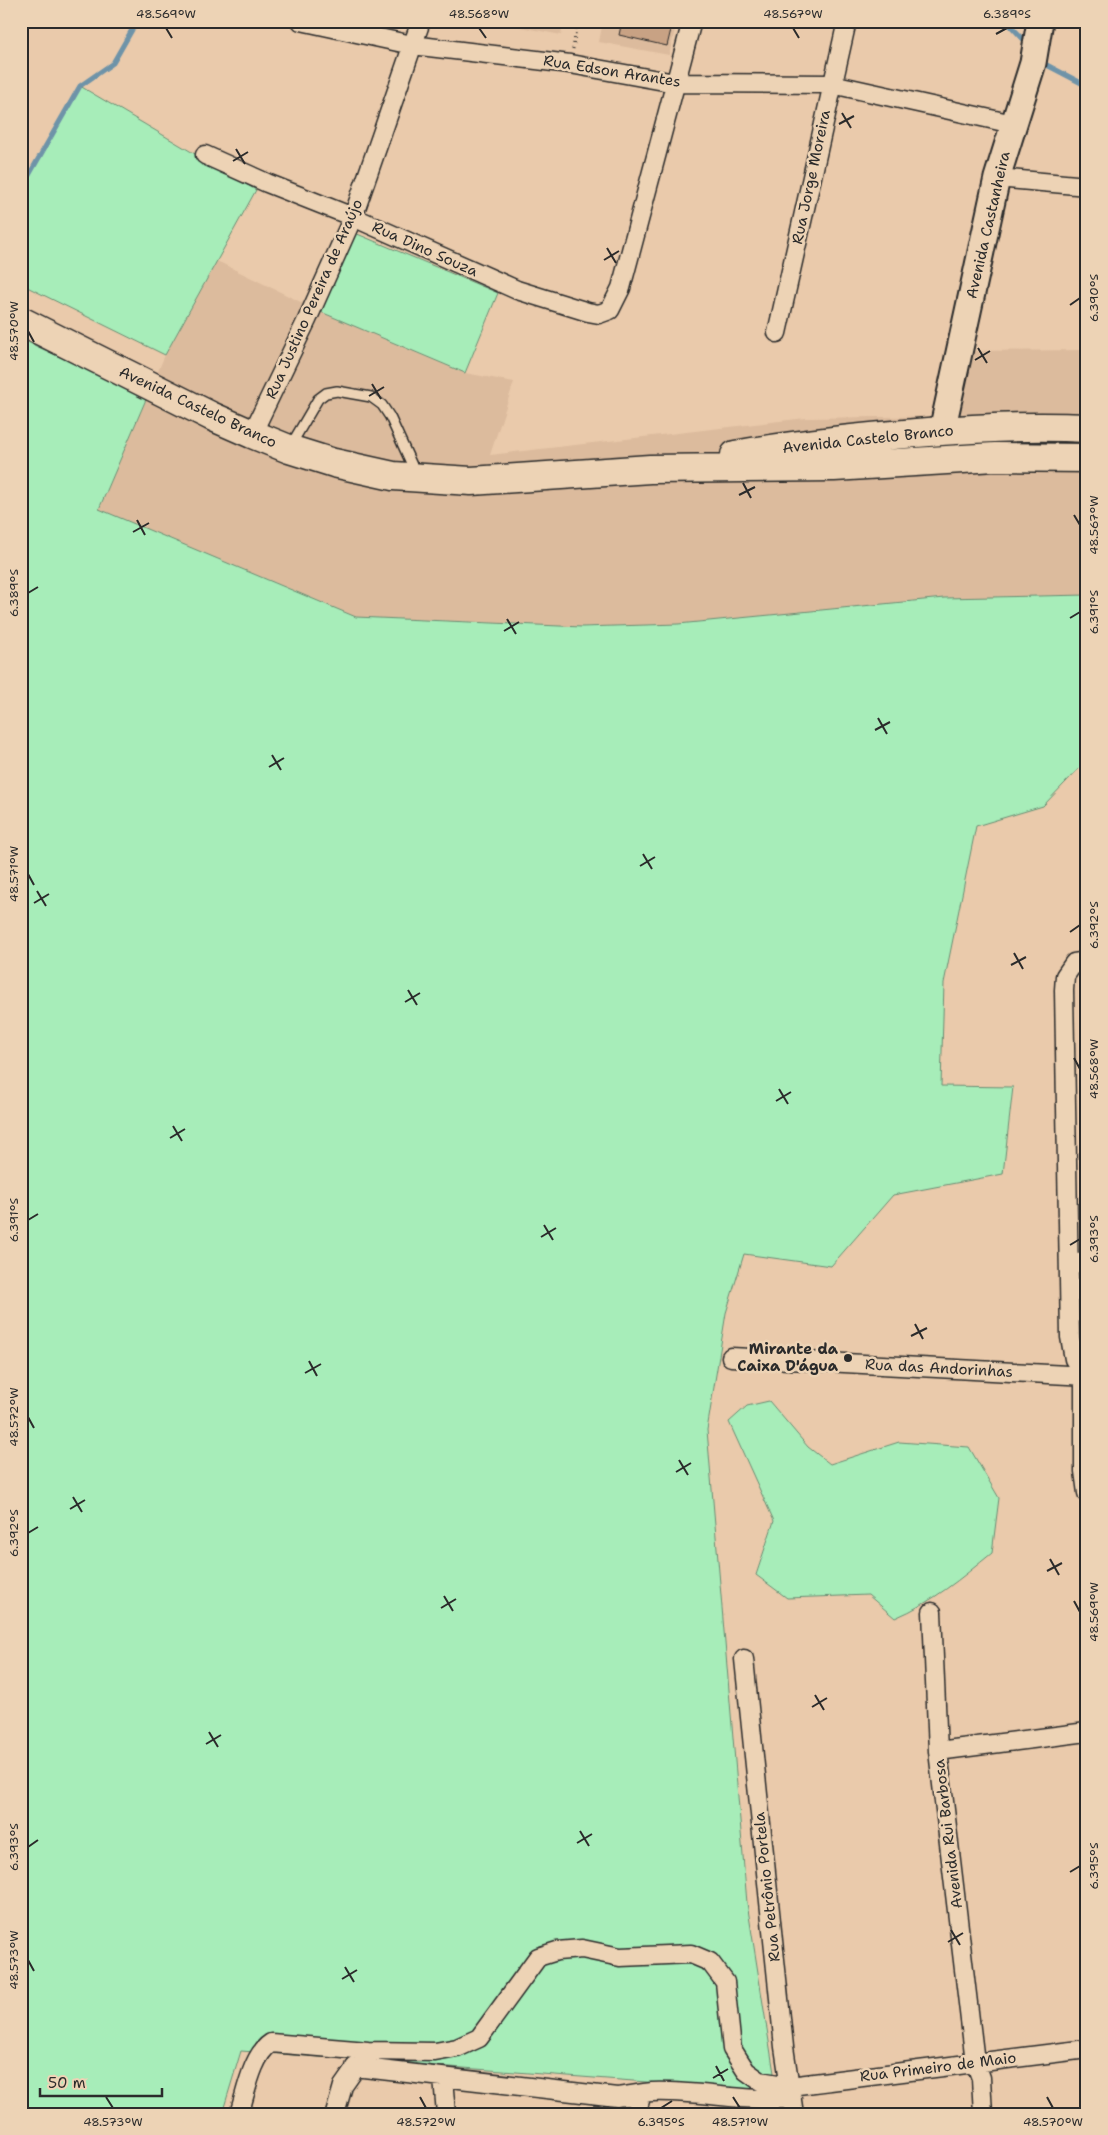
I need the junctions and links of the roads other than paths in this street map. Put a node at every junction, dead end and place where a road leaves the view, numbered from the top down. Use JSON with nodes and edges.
{"nodes":[{"id":1,"x":300,"y":21,"type":"edge"},
{"id":2,"x":421,"y":21,"type":"edge"},
{"id":3,"x":692,"y":21,"type":"edge"},
{"id":4,"x":847,"y":21,"type":"edge"},
{"id":5,"x":1039,"y":27,"type":"edge"},
{"id":6,"x":412,"y":45,"type":"junction"},
{"id":7,"x":674,"y":83,"type":"junction"},
{"id":8,"x":832,"y":84,"type":"junction"},
{"id":9,"x":1012,"y":124,"type":"junction"},
{"id":10,"x":205,"y":155,"type":"dead end"},
{"id":11,"x":997,"y":178,"type":"junction"},
{"id":12,"x":1087,"y":186,"type":"edge"},
{"id":13,"x":353,"y":217,"type":"junction"},
{"id":14,"x":21,"y":321,"type":"edge"},
{"id":15,"x":777,"y":333,"type":"dead end"},
{"id":16,"x":1087,"y":428,"type":"edge"},
{"id":17,"x":942,"y":431,"type":"junction"},
{"id":18,"x":252,"y":434,"type":"junction"},
{"id":19,"x":289,"y":449,"type":"junction"},
{"id":20,"x":1087,"y":458,"type":"edge"},
{"id":21,"x":650,"y":468,"type":"junction"},
{"id":22,"x":418,"y":478,"type":"junction"},
{"id":23,"x":1086,"y":961,"type":"edge"},
{"id":24,"x":1087,"y":1261,"type":"edge"},
{"id":25,"x":1069,"y":1264,"type":"junction"},
{"id":26,"x":731,"y":1357,"type":"dead end"},
{"id":27,"x":1085,"y":1376,"type":"edge"},
{"id":28,"x":1087,"y":1493,"type":"edge"},
{"id":29,"x":932,"y":1612,"type":"dead end"},
{"id":30,"x":744,"y":1659,"type":"dead end"},
{"id":31,"x":1087,"y":1732,"type":"edge"},
{"id":32,"x":938,"y":1751,"type":"junction"},
{"id":33,"x":1087,"y":2049,"type":"edge"},
{"id":34,"x":368,"y":2051,"type":"junction"},
{"id":35,"x":975,"y":2062,"type":"junction"},
{"id":36,"x":355,"y":2067,"type":"junction"},
{"id":37,"x":443,"y":2078,"type":"junction"},
{"id":38,"x":642,"y":2094,"type":"junction"},
{"id":39,"x":792,"y":2099,"type":"edge"},
{"id":40,"x":239,"y":2114,"type":"edge"},
{"id":41,"x":335,"y":2114,"type":"edge"},
{"id":42,"x":446,"y":2114,"type":"edge"},
{"id":43,"x":636,"y":2114,"type":"edge"},
{"id":44,"x":984,"y":2114,"type":"edge"}],
"edges":[{"from":1,"to":6,"type":"street","name":"Rua Edson Arantes"},
{"from":2,"to":6,"type":"street","name":"Rua Justino Pereira de Araújo"},
{"from":3,"to":7,"type":"street","name":"Rua Dino Souza"},
{"from":4,"to":8,"type":"street","name":"Rua Jorge Moreira"},
{"from":5,"to":9,"type":"street","name":"Avenida Castanheira"},
{"from":6,"to":7,"type":"street","name":"Rua Edson Arantes"},
{"from":6,"to":13,"type":"street","name":"Rua Justino Pereira de Araújo"},
{"from":7,"to":8,"type":"street","name":"Rua Edson Arantes"},
{"from":7,"to":13,"type":"street","name":"Rua Dino Souza"},
{"from":8,"to":9,"type":"street","name":"Rua Edson Arantes"},
{"from":8,"to":15,"type":"street","name":"Rua Jorge Moreira"},
{"from":9,"to":11,"type":"street","name":"Avenida Castanheira"},
{"from":10,"to":13,"type":"street","name":"Rua Dino Souza"},
{"from":11,"to":12,"type":"street"},
{"from":11,"to":17,"type":"street","name":"Avenida Castanheira"},
{"from":13,"to":18,"type":"street","name":"Rua Justino Pereira de Araújo"},
{"from":14,"to":18,"type":"main road","name":"Avenida Castelo Branco"},
{"from":16,"to":17,"type":"main road","name":"Avenida Castelo Branco"},
{"from":17,"to":21,"type":"main road","name":"Avenida Castelo Branco"},
{"from":18,"to":19,"type":"main road","name":"Avenida Castelo Branco"},
{"from":19,"to":22,"type":"main road","name":"Avenida Castelo Branco"},
{"from":19,"to":22,"type":"lane"},
{"from":20,"to":21,"type":"main road","name":"Avenida Castelo Branco"},
{"from":21,"to":22,"type":"main road","name":"Avenida Castelo Branco"},
{"from":23,"to":25,"type":"street"},
{"from":24,"to":25,"type":"street"},
{"from":25,"to":27,"type":"street"},
{"from":26,"to":27,"type":"street","name":"Rua das Andorinhas"},
{"from":27,"to":28,"type":"street"},
{"from":29,"to":32,"type":"street","name":"Avenida Rui Barbosa"},
{"from":30,"to":39,"type":"street","name":"Rua Petrônio Portela"},
{"from":31,"to":32,"type":"street"},
{"from":32,"to":35,"type":"street","name":"Avenida Rui Barbosa"},
{"from":33,"to":35,"type":"street","name":"Rua Primeiro de Maio"},
{"from":34,"to":36,"type":"street"},
{"from":34,"to":39,"type":"street"},
{"from":34,"to":40,"type":"street"},
{"from":35,"to":39,"type":"street","name":"Rua Primeiro de Maio"},
{"from":35,"to":44,"type":"street","name":"Avenida Rui Barbosa"},
{"from":36,"to":37,"type":"street"},
{"from":36,"to":41,"type":"street"},
{"from":37,"to":38,"type":"street"},
{"from":37,"to":42,"type":"street"},
{"from":38,"to":39,"type":"street"},
{"from":38,"to":43,"type":"street"}]}
